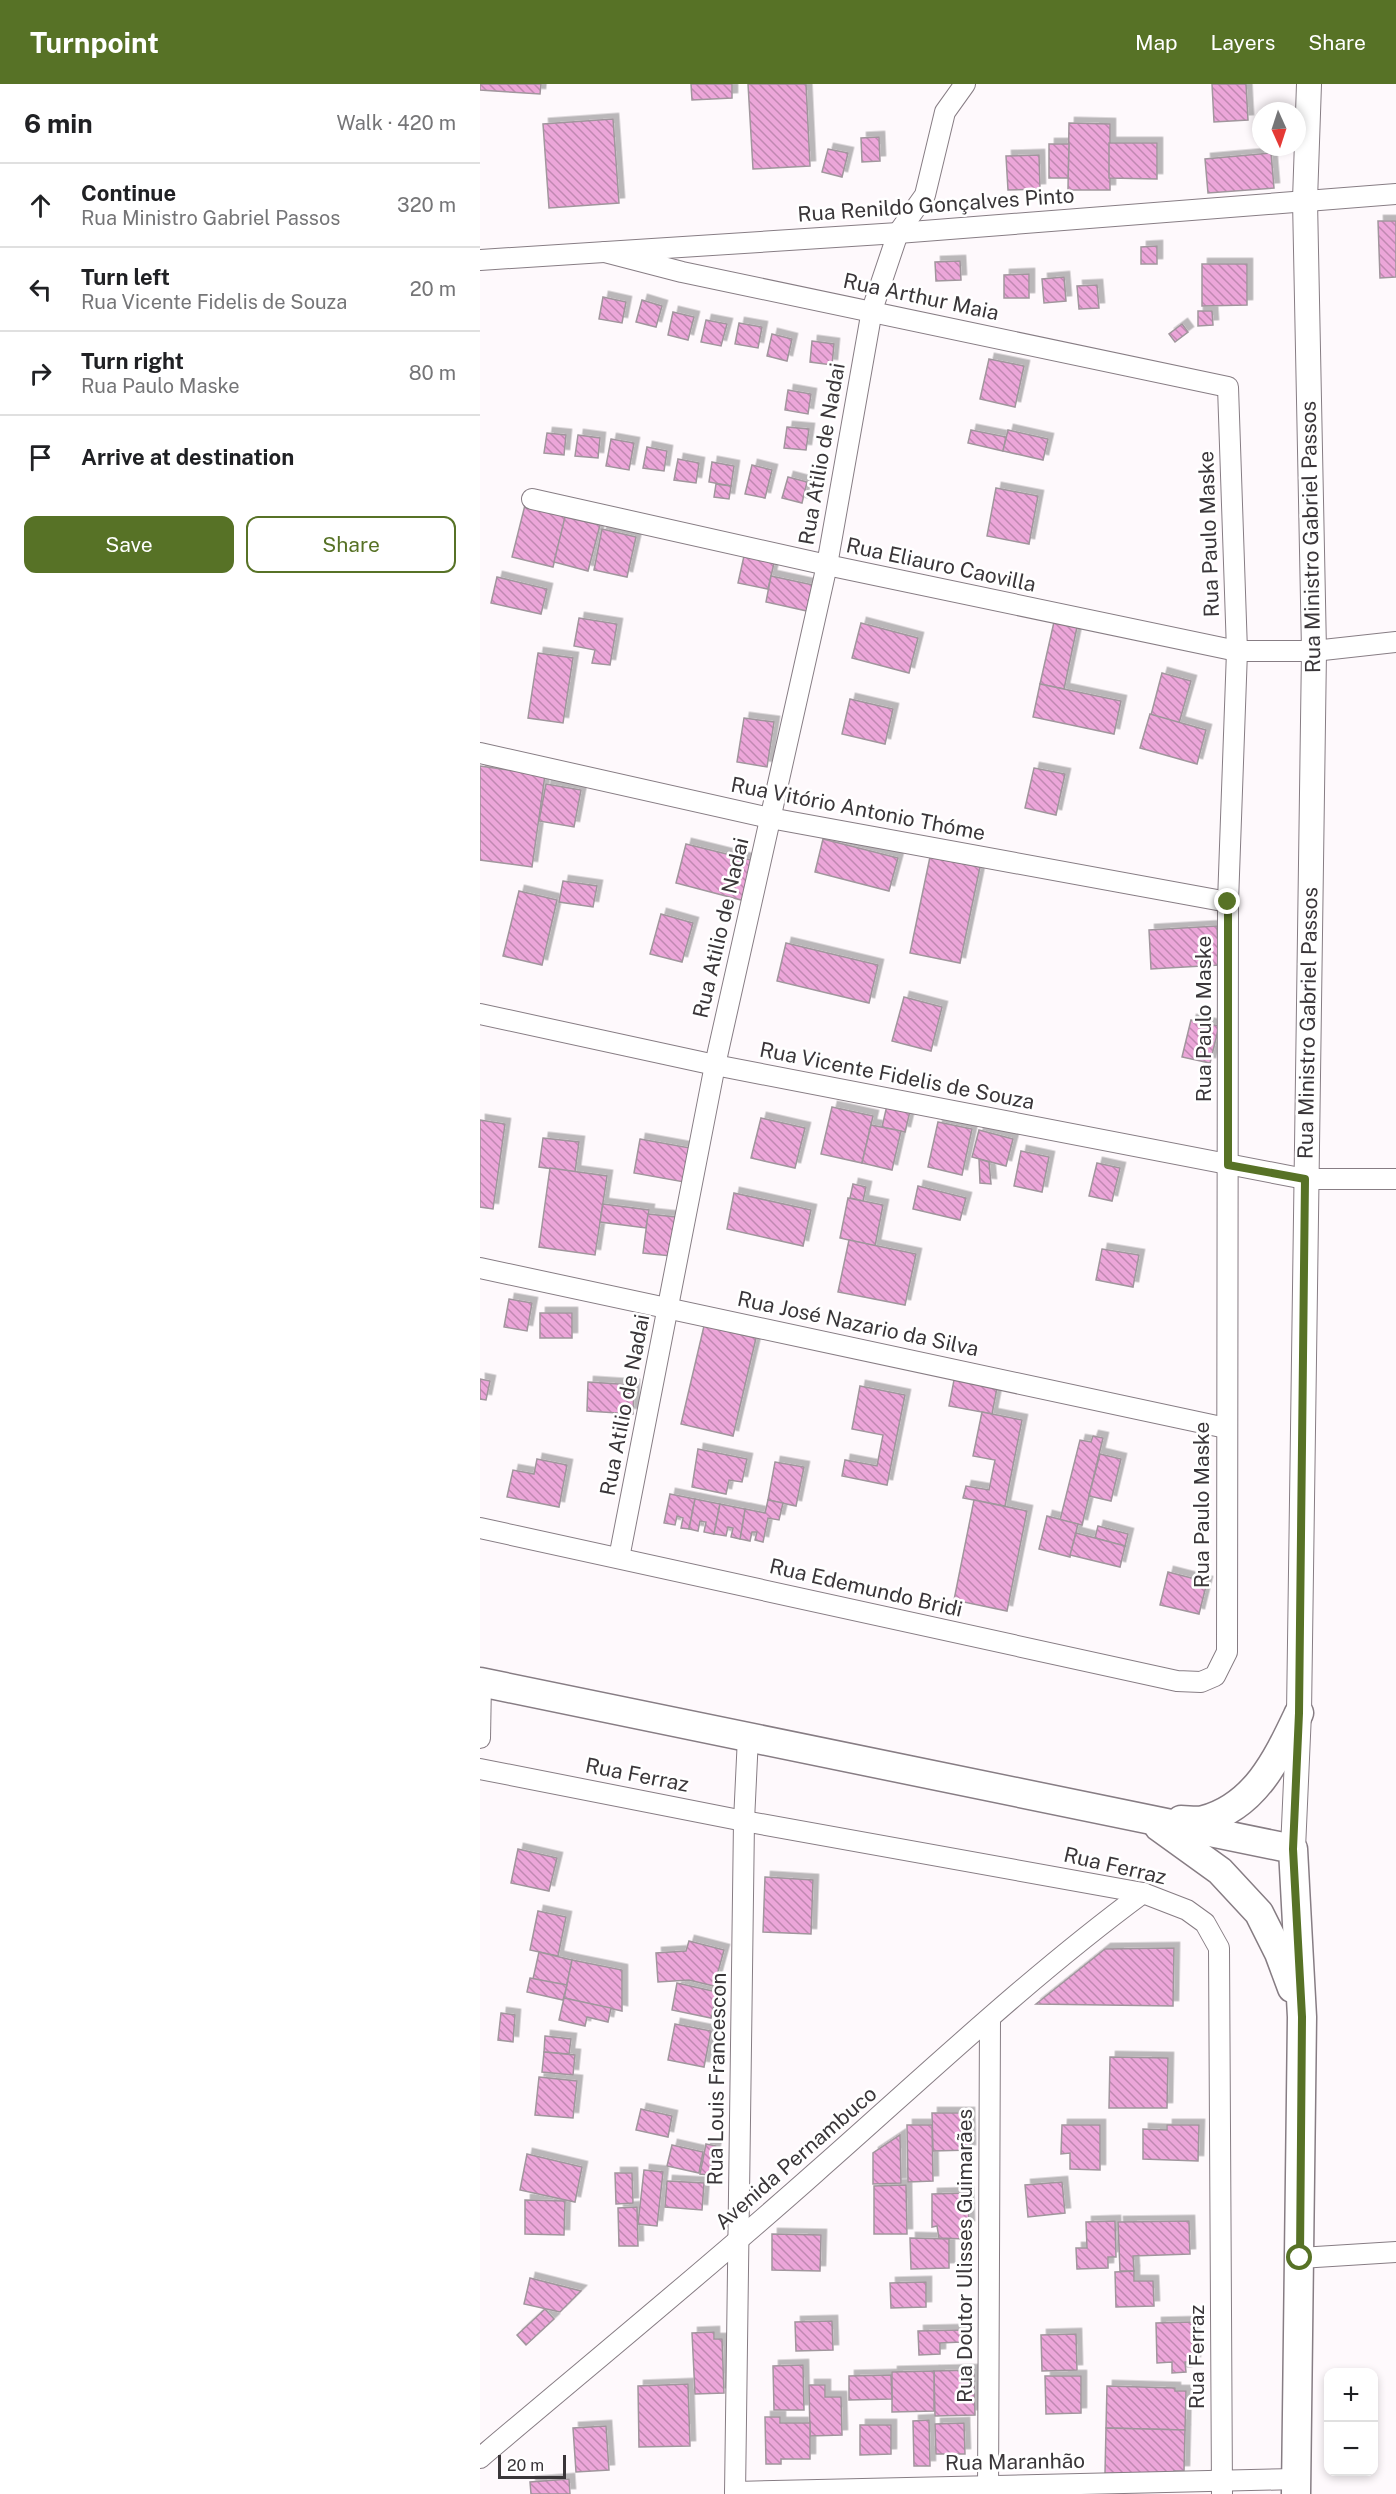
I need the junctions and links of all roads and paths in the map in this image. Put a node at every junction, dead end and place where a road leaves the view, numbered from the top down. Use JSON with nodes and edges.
{"nodes":[{"id":1,"x":965,"y":84,"type":"edge"},
{"id":2,"x":1309,"y":84,"type":"edge"},
{"id":3,"x":1396,"y":194,"type":"edge"},
{"id":4,"x":1305,"y":200,"type":"junction"},
{"id":5,"x":898,"y":233,"type":"junction"},
{"id":6,"x":605,"y":252,"type":"junction"},
{"id":7,"x":480,"y":260,"type":"edge"},
{"id":8,"x":872,"y":310,"type":"junction"},
{"id":9,"x":1228,"y":387,"type":"joint"},
{"id":10,"x":532,"y":499,"type":"dead end"},
{"id":11,"x":827,"y":565,"type":"junction"},
{"id":12,"x":1396,"y":642,"type":"edge"},
{"id":13,"x":1237,"y":651,"type":"junction"},
{"id":14,"x":1314,"y":651,"type":"junction"},
{"id":15,"x":480,"y":753,"type":"edge"},
{"id":16,"x":770,"y":818,"type":"junction"},
{"id":17,"x":1228,"y":902,"type":"junction"},
{"id":18,"x":480,"y":1014,"type":"edge"},
{"id":19,"x":715,"y":1065,"type":"junction"},
{"id":20,"x":1228,"y":1165,"type":"junction"},
{"id":21,"x":1305,"y":1179,"type":"junction"},
{"id":22,"x":1396,"y":1179,"type":"edge"},
{"id":23,"x":480,"y":1268,"type":"edge"},
{"id":24,"x":668,"y":1308,"type":"junction"},
{"id":25,"x":1226,"y":1428,"type":"junction"},
{"id":26,"x":480,"y":1528,"type":"edge"},
{"id":27,"x":619,"y":1558,"type":"junction"},
{"id":28,"x":1227,"y":1652,"type":"joint"},
{"id":29,"x":481,"y":1682,"type":"edge"},
{"id":30,"x":1299,"y":1713,"type":"junction"},
{"id":31,"x":748,"y":1737,"type":"junction"},
{"id":32,"x":480,"y":1738,"type":"edge"},
{"id":33,"x":480,"y":1769,"type":"edge"},
{"id":34,"x":1150,"y":1820,"type":"junction"},
{"id":35,"x":744,"y":1821,"type":"junction"},
{"id":36,"x":1293,"y":1849,"type":"junction"},
{"id":37,"x":1143,"y":1893,"type":"junction"},
{"id":38,"x":1302,"y":2017,"type":"junction"},
{"id":39,"x":990,"y":2019,"type":"junction"},
{"id":40,"x":738,"y":2241,"type":"junction"},
{"id":41,"x":1396,"y":2252,"type":"edge"},
{"id":42,"x":1300,"y":2258,"type":"junction"},
{"id":43,"x":480,"y":2458,"type":"edge"},
{"id":44,"x":1297,"y":2486,"type":"edge"},
{"id":45,"x":1222,"y":2488,"type":"edge"},
{"id":46,"x":988,"y":2490,"type":"edge"},
{"id":47,"x":735,"y":2493,"type":"edge"}],
"edges":[{"from":1,"to":5,"type":"street","name":"Rua Atilio de Nadai"},
{"from":2,"to":4,"type":"street","name":"Rua Ministro Gabriel Passos"},
{"from":3,"to":4,"type":"street","name":"Rua Renildo Gonçalves Pinto"},
{"from":4,"to":5,"type":"street","name":"Rua Renildo Gonçalves Pinto"},
{"from":4,"to":14,"type":"street","name":"Rua Ministro Gabriel Passos"},
{"from":5,"to":6,"type":"street","name":"Rua Renildo Gonçalves Pinto"},
{"from":5,"to":8,"type":"street","name":"Rua Atilio de Nadai"},
{"from":6,"to":7,"type":"street","name":"Rua Renildo Gonçalves Pinto"},
{"from":6,"to":8,"type":"street","name":"Rua Arthur Maia"},
{"from":8,"to":9,"type":"street","name":"Rua Arthur Maia"},
{"from":8,"to":11,"type":"street","name":"Rua Atilio de Nadai"},
{"from":9,"to":13,"type":"street","name":"Rua Paulo Maske"},
{"from":10,"to":11,"type":"street","name":"Rua Eliauro Caovilla"},
{"from":11,"to":13,"type":"street","name":"Rua Eliauro Caovilla"},
{"from":11,"to":16,"type":"street","name":"Rua Atilio de Nadai"},
{"from":12,"to":14,"type":"street","name":"Rua Eliauro Caovilla"},
{"from":13,"to":14,"type":"street","name":"Rua Eliauro Caovilla"},
{"from":13,"to":17,"type":"street","name":"Rua Paulo Maske"},
{"from":14,"to":21,"type":"street","name":"Rua Ministro Gabriel Passos"},
{"from":15,"to":16,"type":"street","name":"Rua Vitório Antonio Thóme"},
{"from":16,"to":17,"type":"street","name":"Rua Vitório Antonio Thóme"},
{"from":16,"to":19,"type":"street","name":"Rua Atilio de Nadai"},
{"from":17,"to":20,"type":"street","name":"Rua Paulo Maske"},
{"from":18,"to":19,"type":"street","name":"Rua Vicente Fidelis de Souza"},
{"from":19,"to":20,"type":"street","name":"Rua Vicente Fidelis de Souza"},
{"from":19,"to":24,"type":"street","name":"Rua Atilio de Nadai"},
{"from":20,"to":21,"type":"street","name":"Rua Vicente Fidelis de Souza"},
{"from":20,"to":25,"type":"street","name":"Rua Paulo Maske"},
{"from":21,"to":22,"type":"street","name":"Rua Vicente Fidelis de Souza"},
{"from":21,"to":30,"type":"street","name":"Rua Ministro Gabriel Passos"},
{"from":23,"to":24,"type":"street","name":"Rua José Nazario da Silva"},
{"from":24,"to":25,"type":"street","name":"Rua José Nazario da Silva"},
{"from":24,"to":27,"type":"street","name":"Rua Atilio de Nadai"},
{"from":25,"to":28,"type":"street","name":"Rua Paulo Maske"},
{"from":26,"to":27,"type":"street","name":"Rua Edemundo Bridi"},
{"from":27,"to":28,"type":"street","name":"Rua Edemundo Bridi"},
{"from":29,"to":31,"type":"main road"},
{"from":29,"to":32,"type":"street"},
{"from":30,"to":34,"type":"main road"},
{"from":30,"to":36,"type":"street","name":"Rua Ministro Gabriel Passos"},
{"from":31,"to":34,"type":"main road"},
{"from":31,"to":35,"type":"street","name":"Rua Louis Francescon"},
{"from":33,"to":35,"type":"street","name":"Rua Ferraz"},
{"from":34,"to":36,"type":"main road"},
{"from":34,"to":38,"type":"main road"},
{"from":35,"to":37,"type":"street","name":"Rua Ferraz"},
{"from":35,"to":40,"type":"street","name":"Rua Louis Francescon"},
{"from":36,"to":38,"type":"main road","name":"Rua Ministro Gabriel Passos"},
{"from":37,"to":39,"type":"street","name":"Avenida Pernambuco"},
{"from":37,"to":45,"type":"street","name":"Rua Ferraz"},
{"from":38,"to":42,"type":"main road","name":"Rua Ministro Gabriel Passos"},
{"from":39,"to":40,"type":"street","name":"Avenida Pernambuco"},
{"from":39,"to":46,"type":"street","name":"Rua Doutor Ulisses Guimarães"},
{"from":40,"to":43,"type":"street","name":"Avenida Pernambuco"},
{"from":40,"to":47,"type":"street","name":"Rua Louis Francescon"},
{"from":41,"to":42,"type":"street"},
{"from":42,"to":44,"type":"main road","name":"Rua Ministro Gabriel Passos"},
{"from":44,"to":45,"type":"street","name":"Rua Maranhão"},
{"from":45,"to":46,"type":"street","name":"Rua Maranhão"},
{"from":46,"to":47,"type":"street","name":"Rua Maranhão"}]}
